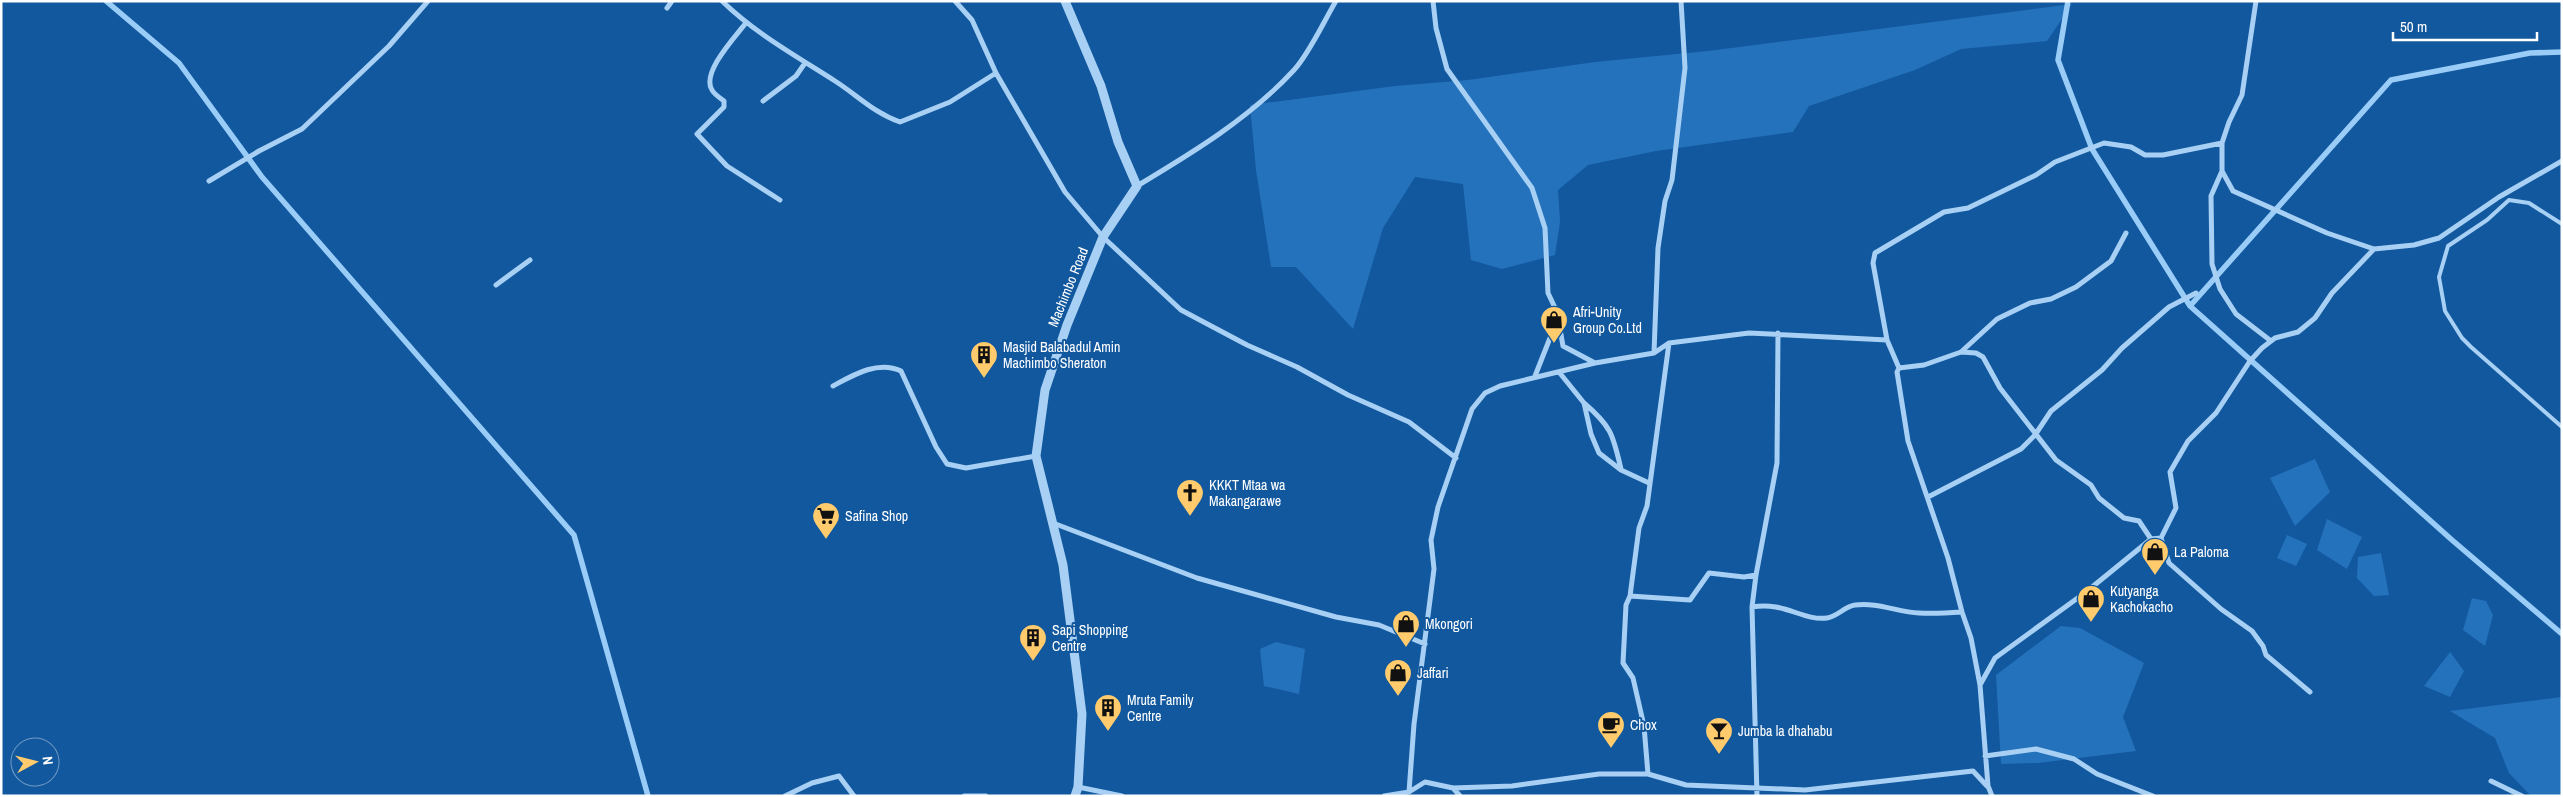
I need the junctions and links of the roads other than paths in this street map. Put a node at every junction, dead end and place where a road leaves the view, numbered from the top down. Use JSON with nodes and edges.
{"nodes":[{"id":1,"x":428,"y":1,"type":"edge"},
{"id":2,"x":672,"y":1,"type":"edge"},
{"id":3,"x":722,"y":1,"type":"edge"},
{"id":4,"x":955,"y":1,"type":"edge"},
{"id":5,"x":1065,"y":1,"type":"edge"},
{"id":6,"x":1336,"y":1,"type":"edge"},
{"id":7,"x":1433,"y":1,"type":"edge"},
{"id":8,"x":1681,"y":1,"type":"edge"},
{"id":9,"x":2256,"y":1,"type":"edge"},
{"id":10,"x":667,"y":8,"type":"dead end"},
{"id":11,"x":745,"y":24,"type":"junction"},
{"id":12,"x":805,"y":62,"type":"junction"},
{"id":13,"x":996,"y":73,"type":"junction"},
{"id":14,"x":763,"y":101,"type":"dead end"},
{"id":15,"x":2222,"y":143,"type":"junction"},
{"id":16,"x":2562,"y":162,"type":"edge"},
{"id":17,"x":2222,"y":171,"type":"junction"},
{"id":18,"x":209,"y":182,"type":"dead end"},
{"id":19,"x":1137,"y":186,"type":"junction"},
{"id":20,"x":780,"y":200,"type":"dead end"},
{"id":21,"x":2562,"y":224,"type":"edge"},
{"id":22,"x":2126,"y":233,"type":"dead end"},
{"id":23,"x":1103,"y":236,"type":"junction"},
{"id":24,"x":2374,"y":249,"type":"junction"},
{"id":25,"x":530,"y":260,"type":"dead end"},
{"id":26,"x":496,"y":286,"type":"dead end"},
{"id":27,"x":2196,"y":293,"type":"dead end"},
{"id":28,"x":1556,"y":312,"type":"junction"},
{"id":29,"x":1778,"y":333,"type":"junction"},
{"id":30,"x":1888,"y":340,"type":"junction"},
{"id":31,"x":2271,"y":341,"type":"junction"},
{"id":32,"x":1669,"y":343,"type":"junction"},
{"id":33,"x":1961,"y":352,"type":"junction"},
{"id":34,"x":1654,"y":353,"type":"junction"},
{"id":35,"x":1595,"y":363,"type":"junction"},
{"id":36,"x":1898,"y":368,"type":"junction"},
{"id":37,"x":1559,"y":372,"type":"junction"},
{"id":38,"x":1535,"y":376,"type":"junction"},
{"id":39,"x":832,"y":386,"type":"dead end"},
{"id":40,"x":1584,"y":403,"type":"junction"},
{"id":41,"x":2562,"y":427,"type":"edge"},
{"id":42,"x":2034,"y":435,"type":"junction"},
{"id":43,"x":1036,"y":456,"type":"junction"},
{"id":44,"x":1456,"y":458,"type":"junction"},
{"id":45,"x":1621,"y":470,"type":"junction"},
{"id":46,"x":1649,"y":483,"type":"junction"},
{"id":47,"x":1928,"y":497,"type":"junction"},
{"id":48,"x":1052,"y":522,"type":"junction"},
{"id":49,"x":2160,"y":538,"type":"junction"},
{"id":50,"x":2151,"y":539,"type":"junction"},
{"id":51,"x":1756,"y":574,"type":"junction"},
{"id":52,"x":1630,"y":596,"type":"junction"},
{"id":53,"x":1752,"y":607,"type":"junction"},
{"id":54,"x":1962,"y":612,"type":"junction"},
{"id":55,"x":1425,"y":644,"type":"junction"},
{"id":56,"x":1980,"y":685,"type":"junction"},
{"id":57,"x":2310,"y":692,"type":"dead end"},
{"id":58,"x":1985,"y":756,"type":"junction"},
{"id":59,"x":1648,"y":774,"type":"junction"},
{"id":60,"x":2491,"y":781,"type":"dead end"},
{"id":61,"x":1758,"y":786,"type":"junction"},
{"id":62,"x":1988,"y":786,"type":"junction"},
{"id":63,"x":1453,"y":788,"type":"junction"},
{"id":64,"x":1076,"y":791,"type":"edge"},
{"id":65,"x":1409,"y":792,"type":"junction"},
{"id":66,"x":784,"y":796,"type":"edge"},
{"id":67,"x":854,"y":796,"type":"edge"},
{"id":68,"x":964,"y":796,"type":"edge"},
{"id":69,"x":986,"y":796,"type":"edge"},
{"id":70,"x":1122,"y":796,"type":"edge"},
{"id":71,"x":1384,"y":796,"type":"edge"},
{"id":72,"x":1460,"y":796,"type":"edge"},
{"id":73,"x":1757,"y":796,"type":"edge"},
{"id":74,"x":1992,"y":796,"type":"edge"},
{"id":75,"x":2153,"y":796,"type":"edge"},
{"id":76,"x":2522,"y":796,"type":"edge"}],
"edges":[{"from":1,"to":18,"type":"street"},
{"from":2,"to":10,"type":"street"},
{"from":3,"to":11,"type":"street"},
{"from":4,"to":13,"type":"street"},
{"from":5,"to":19,"type":"street"},
{"from":6,"to":19,"type":"street","name":"Machimbo Road"},
{"from":7,"to":28,"type":"street"},
{"from":8,"to":34,"type":"street"},
{"from":9,"to":15,"type":"street"},
{"from":11,"to":12,"type":"street"},
{"from":11,"to":20,"type":"street"},
{"from":12,"to":13,"type":"street"},
{"from":12,"to":14,"type":"street"},
{"from":13,"to":23,"type":"street"},
{"from":15,"to":17,"type":"street"},
{"from":15,"to":30,"type":"street"},
{"from":16,"to":24,"type":"street"},
{"from":17,"to":24,"type":"street"},
{"from":17,"to":31,"type":"street"},
{"from":19,"to":23,"type":"street","name":"Machimbo Road"},
{"from":21,"to":41,"type":"lane"},
{"from":22,"to":33,"type":"street"},
{"from":23,"to":43,"type":"street","name":"Machimbo Road"},
{"from":23,"to":44,"type":"street"},
{"from":24,"to":31,"type":"street"},
{"from":25,"to":26,"type":"street"},
{"from":27,"to":42,"type":"street"},
{"from":28,"to":35,"type":"street"},
{"from":28,"to":38,"type":"street"},
{"from":29,"to":30,"type":"street"},
{"from":29,"to":32,"type":"street"},
{"from":29,"to":51,"type":"street"},
{"from":30,"to":36,"type":"street"},
{"from":31,"to":49,"type":"street"},
{"from":32,"to":34,"type":"street"},
{"from":32,"to":46,"type":"street"},
{"from":33,"to":36,"type":"street"},
{"from":33,"to":42,"type":"street"},
{"from":34,"to":35,"type":"street"},
{"from":35,"to":37,"type":"street"},
{"from":36,"to":47,"type":"street"},
{"from":37,"to":38,"type":"street"},
{"from":37,"to":40,"type":"street"},
{"from":38,"to":44,"type":"street"},
{"from":39,"to":43,"type":"street"},
{"from":40,"to":45,"type":"street"},
{"from":40,"to":45,"type":"street"},
{"from":42,"to":47,"type":"street"},
{"from":42,"to":50,"type":"street"},
{"from":43,"to":48,"type":"street","name":"Machimbo Road"},
{"from":44,"to":55,"type":"street"},
{"from":45,"to":46,"type":"street"},
{"from":46,"to":52,"type":"street"},
{"from":47,"to":54,"type":"street"},
{"from":48,"to":55,"type":"street"},
{"from":48,"to":64,"type":"street","name":"Machimbo Road"},
{"from":49,"to":50,"type":"street"},
{"from":49,"to":57,"type":"street"},
{"from":50,"to":56,"type":"street"},
{"from":51,"to":52,"type":"street"},
{"from":51,"to":53,"type":"street"},
{"from":52,"to":59,"type":"street"},
{"from":53,"to":54,"type":"street"},
{"from":53,"to":61,"type":"street"},
{"from":54,"to":56,"type":"street"},
{"from":55,"to":65,"type":"street"},
{"from":56,"to":58,"type":"street"},
{"from":58,"to":62,"type":"street"},
{"from":58,"to":75,"type":"street"},
{"from":59,"to":61,"type":"street"},
{"from":59,"to":63,"type":"street"},
{"from":60,"to":76,"type":"street"},
{"from":61,"to":62,"type":"street"},
{"from":61,"to":73,"type":"street"},
{"from":62,"to":74,"type":"street"},
{"from":63,"to":65,"type":"street"},
{"from":63,"to":72,"type":"street"},
{"from":64,"to":70,"type":"street"},
{"from":65,"to":71,"type":"street"},
{"from":66,"to":67,"type":"street"},
{"from":68,"to":69,"type":"street"}]}
